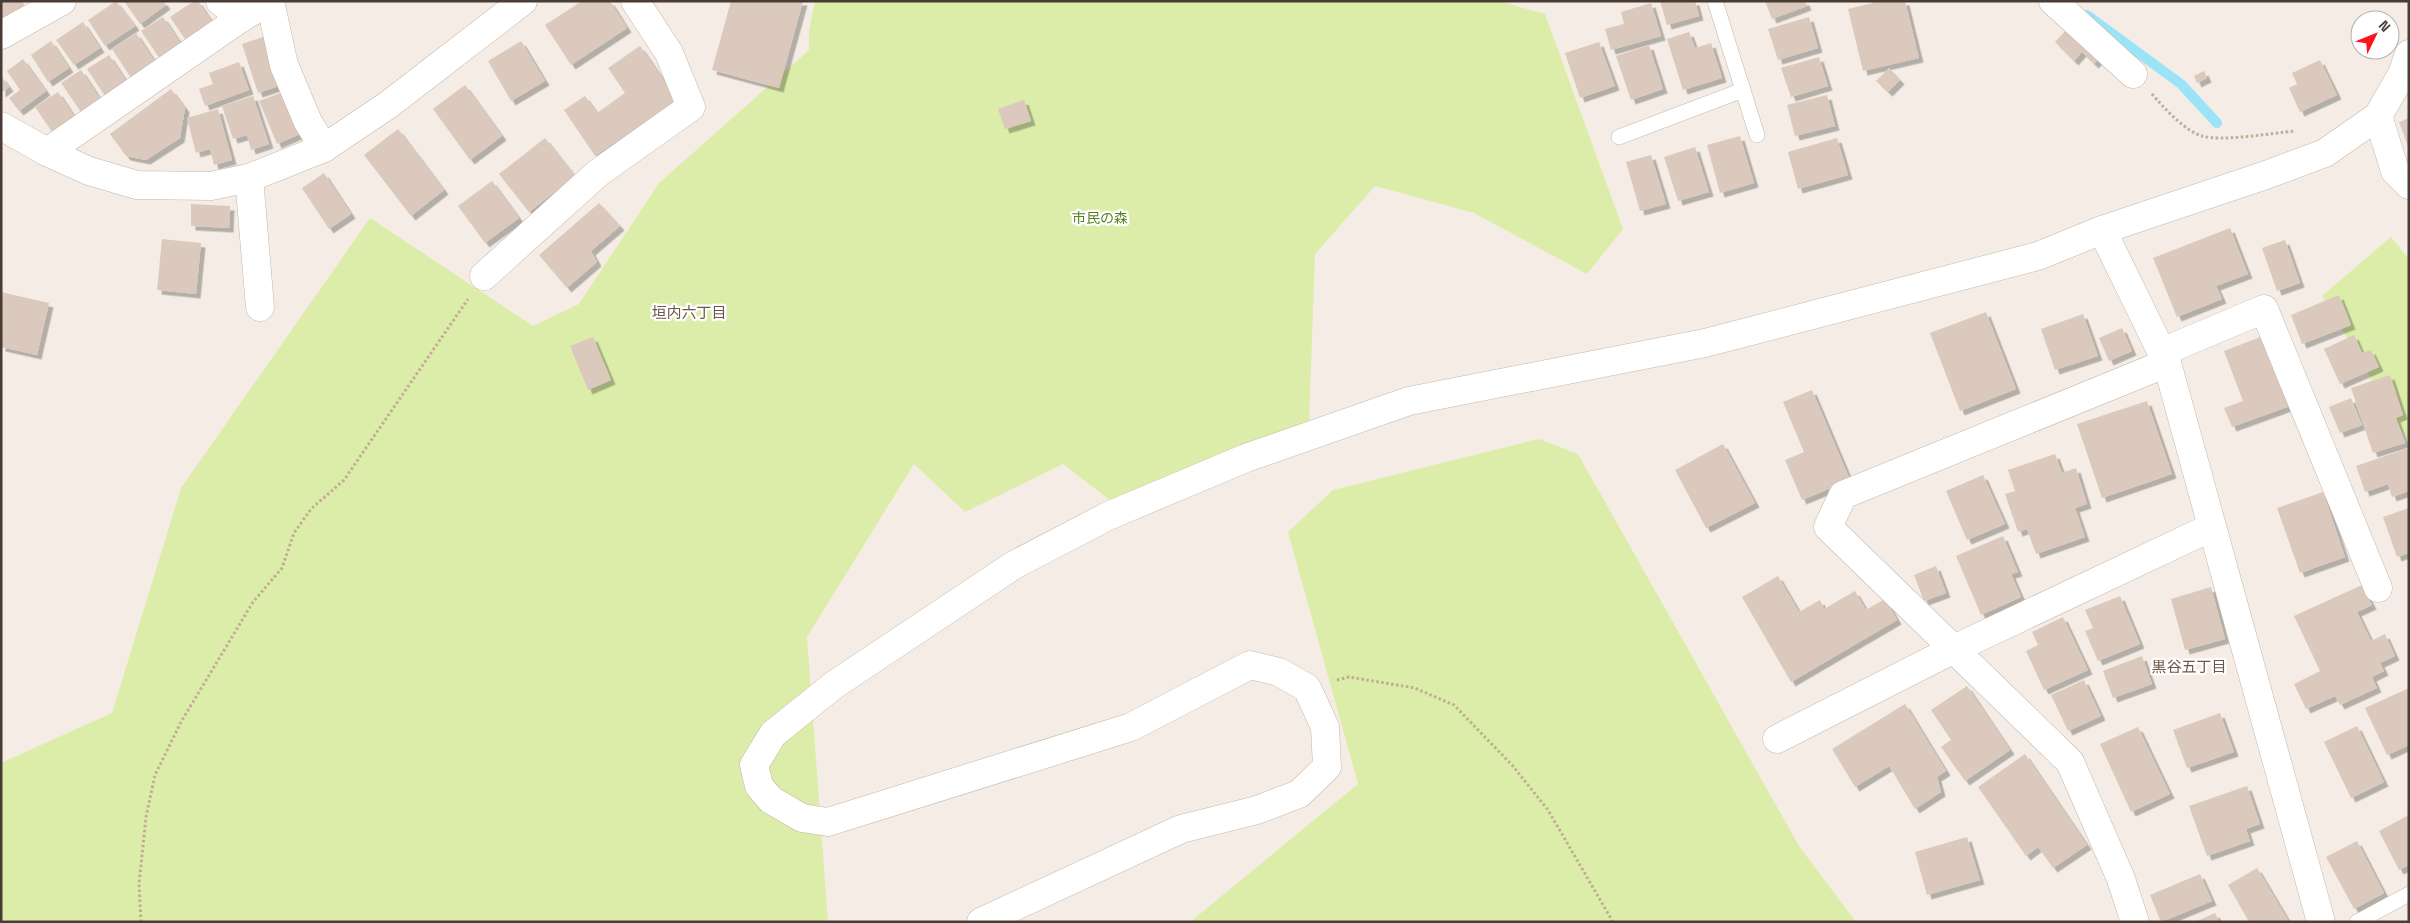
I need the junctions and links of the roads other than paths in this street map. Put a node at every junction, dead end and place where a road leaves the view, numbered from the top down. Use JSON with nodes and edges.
{"nodes":[{"id":1,"x":62,"y":1,"type":"edge"},
{"id":2,"x":270,"y":1,"type":"edge"},
{"id":3,"x":523,"y":1,"type":"edge"},
{"id":4,"x":635,"y":1,"type":"edge"},
{"id":5,"x":1715,"y":1,"type":"edge"},
{"id":6,"x":2053,"y":1,"type":"edge"},
{"id":7,"x":231,"y":10,"type":"edge"},
{"id":8,"x":1,"y":36,"type":"edge"},
{"id":9,"x":2408,"y":59,"type":"edge"},
{"id":10,"x":2133,"y":74,"type":"road end"},
{"id":11,"x":1743,"y":90,"type":"junction"},
{"id":12,"x":2378,"y":116,"type":"junction"},
{"id":13,"x":1,"y":126,"type":"edge"},
{"id":14,"x":1757,"y":135,"type":"dead end"},
{"id":15,"x":1619,"y":136,"type":"dead end"},
{"id":16,"x":324,"y":148,"type":"junction"},
{"id":17,"x":48,"y":152,"type":"junction"},
{"id":18,"x":249,"y":178,"type":"junction"},
{"id":19,"x":2409,"y":185,"type":"edge"},
{"id":20,"x":2102,"y":230,"type":"junction"},
{"id":21,"x":484,"y":276,"type":"road end"},
{"id":22,"x":260,"y":307,"type":"dead end"},
{"id":23,"x":2164,"y":358,"type":"junction"},
{"id":24,"x":2212,"y":527,"type":"junction"},
{"id":25,"x":2378,"y":588,"type":"dead end"},
{"id":26,"x":1954,"y":649,"type":"junction"},
{"id":27,"x":1777,"y":739,"type":"dead end"},
{"id":28,"x":2409,"y":894,"type":"edge"},
{"id":29,"x":981,"y":922,"type":"edge"},
{"id":30,"x":2135,"y":922,"type":"edge"},
{"id":31,"x":2321,"y":922,"type":"edge"},
{"id":32,"x":2357,"y":922,"type":"edge"}],
"edges":[{"from":1,"to":8,"type":"street"},
{"from":2,"to":7,"type":"street"},
{"from":2,"to":16,"type":"street"},
{"from":3,"to":16,"type":"street"},
{"from":4,"to":21,"type":"street"},
{"from":5,"to":11,"type":"lane"},
{"from":6,"to":10,"type":"street"},
{"from":7,"to":17,"type":"street"},
{"from":9,"to":12,"type":"street"},
{"from":11,"to":14,"type":"lane"},
{"from":11,"to":15,"type":"lane"},
{"from":12,"to":19,"type":"street"},
{"from":12,"to":20,"type":"street"},
{"from":13,"to":17,"type":"street"},
{"from":16,"to":18,"type":"street"},
{"from":17,"to":18,"type":"street"},
{"from":18,"to":22,"type":"street"},
{"from":20,"to":23,"type":"street"},
{"from":20,"to":29,"type":"street"},
{"from":23,"to":24,"type":"street"},
{"from":23,"to":25,"type":"street"},
{"from":23,"to":26,"type":"street"},
{"from":24,"to":26,"type":"street"},
{"from":24,"to":31,"type":"street"},
{"from":26,"to":27,"type":"street"},
{"from":26,"to":30,"type":"street"},
{"from":28,"to":32,"type":"lane"}]}
